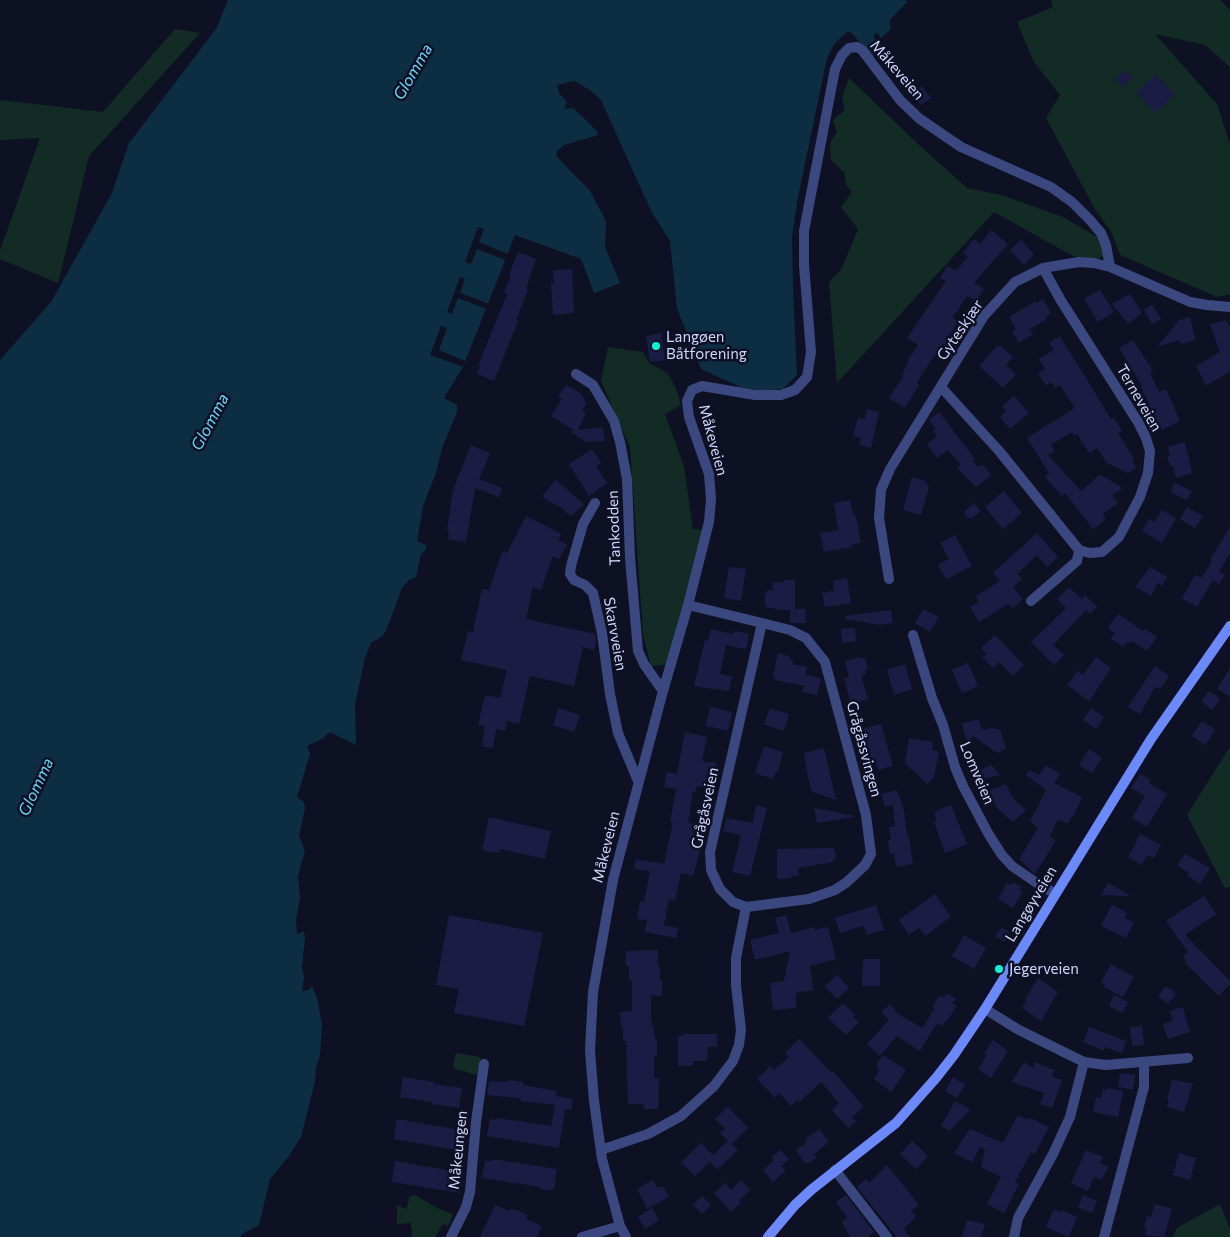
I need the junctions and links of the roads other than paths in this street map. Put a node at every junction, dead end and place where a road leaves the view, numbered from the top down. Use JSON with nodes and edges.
{"nodes":[{"id":1,"x":1110,"y":267,"type":"junction"},
{"id":2,"x":1043,"y":268,"type":"junction"},
{"id":3,"x":1230,"y":307,"type":"edge"},
{"id":4,"x":576,"y":374,"type":"dead end"},
{"id":5,"x":940,"y":387,"type":"junction"},
{"id":6,"x":595,"y":503,"type":"dead end"},
{"id":7,"x":1079,"y":550,"type":"junction"},
{"id":8,"x":889,"y":578,"type":"dead end"},
{"id":9,"x":1031,"y":601,"type":"dead end"},
{"id":10,"x":688,"y":605,"type":"junction"},
{"id":11,"x":762,"y":623,"type":"junction"},
{"id":12,"x":1230,"y":626,"type":"edge"},
{"id":13,"x":913,"y":635,"type":"dead end"},
{"id":14,"x":663,"y":691,"type":"junction"},
{"id":15,"x":638,"y":781,"type":"junction"},
{"id":16,"x":1055,"y":893,"type":"junction"},
{"id":17,"x":746,"y":907,"type":"junction"},
{"id":18,"x":985,"y":1009,"type":"junction"},
{"id":19,"x":1188,"y":1058,"type":"dead end"},
{"id":20,"x":1084,"y":1062,"type":"junction"},
{"id":21,"x":1144,"y":1063,"type":"junction"},
{"id":22,"x":484,"y":1064,"type":"dead end"},
{"id":23,"x":601,"y":1150,"type":"junction"},
{"id":24,"x":834,"y":1170,"type":"junction"},
{"id":25,"x":620,"y":1226,"type":"junction"},
{"id":26,"x":451,"y":1237,"type":"edge"},
{"id":27,"x":582,"y":1237,"type":"edge"},
{"id":28,"x":626,"y":1237,"type":"edge"},
{"id":29,"x":768,"y":1237,"type":"edge"},
{"id":30,"x":887,"y":1237,"type":"edge"},
{"id":31,"x":1014,"y":1237,"type":"edge"},
{"id":32,"x":1104,"y":1237,"type":"edge"}],
"edges":[{"from":1,"to":2,"type":"street","name":"Gyteskjær"},
{"from":1,"to":3,"type":"street","name":"Gyteskjær"},
{"from":1,"to":10,"type":"street","name":"Måkeveien"},
{"from":2,"to":5,"type":"street","name":"Gyteskjær"},
{"from":2,"to":7,"type":"street","name":"Terneveien"},
{"from":4,"to":14,"type":"street","name":"Tankodden"},
{"from":5,"to":7,"type":"street"},
{"from":5,"to":8,"type":"street","name":"Gyteskjær"},
{"from":6,"to":15,"type":"street","name":"Skarvveien"},
{"from":7,"to":9,"type":"street"},
{"from":10,"to":11,"type":"street","name":"Grågåssvingen"},
{"from":10,"to":14,"type":"street","name":"Måkeveien"},
{"from":11,"to":17,"type":"street","name":"Grågåsveien"},
{"from":11,"to":17,"type":"street","name":"Grågåssvingen"},
{"from":12,"to":16,"type":"main road","name":"Langøyveien"},
{"from":13,"to":16,"type":"street","name":"Lomveien"},
{"from":14,"to":15,"type":"street","name":"Måkeveien"},
{"from":15,"to":23,"type":"street","name":"Måkeveien"},
{"from":16,"to":18,"type":"main road","name":"Langøyveien"},
{"from":17,"to":23,"type":"street"},
{"from":18,"to":20,"type":"street"},
{"from":18,"to":24,"type":"main road","name":"Langøyveien"},
{"from":19,"to":21,"type":"street"},
{"from":20,"to":21,"type":"street"},
{"from":20,"to":31,"type":"street"},
{"from":21,"to":32,"type":"street"},
{"from":22,"to":26,"type":"street","name":"Måkeungen"},
{"from":23,"to":25,"type":"street","name":"Måkeveien"},
{"from":24,"to":29,"type":"main road","name":"Langøyveien"},
{"from":24,"to":30,"type":"street"},
{"from":25,"to":27,"type":"street"},
{"from":25,"to":28,"type":"street","name":"Måkeveien"}]}
